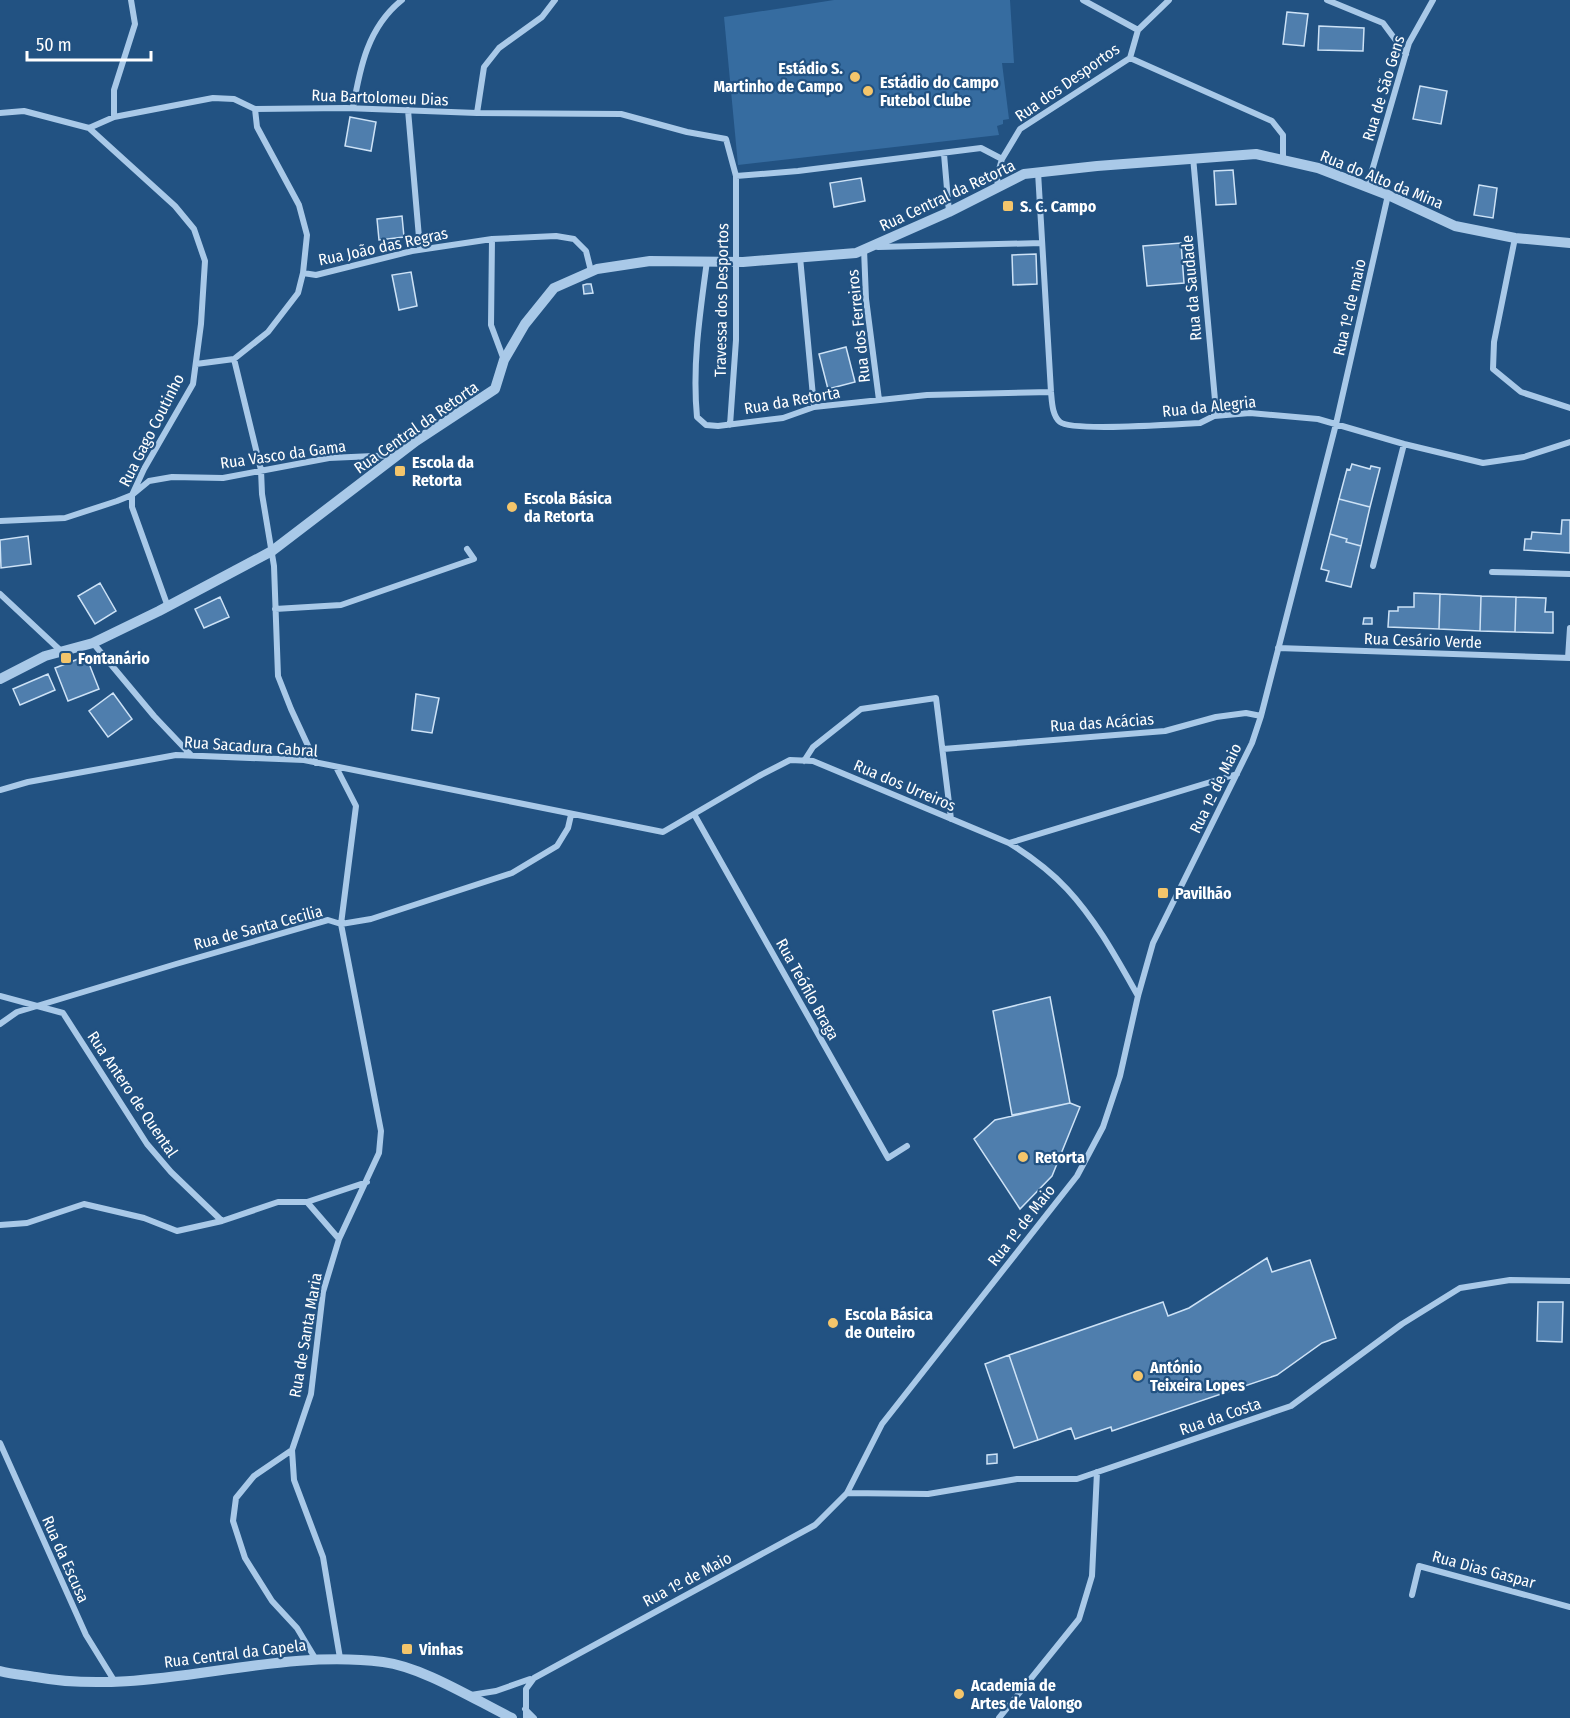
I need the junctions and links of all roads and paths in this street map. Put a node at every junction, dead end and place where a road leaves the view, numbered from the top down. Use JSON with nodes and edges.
{"nodes":[{"id":1,"x":131,"y":0,"type":"edge"},
{"id":2,"x":402,"y":0,"type":"edge"},
{"id":3,"x":555,"y":0,"type":"edge"},
{"id":4,"x":1083,"y":0,"type":"edge"},
{"id":5,"x":1169,"y":0,"type":"edge"},
{"id":6,"x":1327,"y":0,"type":"edge"},
{"id":7,"x":1433,"y":0,"type":"edge"},
{"id":8,"x":1138,"y":30,"type":"junction"},
{"id":9,"x":1406,"y":54,"type":"junction"},
{"id":10,"x":1130,"y":58,"type":"junction"},
{"id":11,"x":353,"y":108,"type":"junction"},
{"id":12,"x":255,"y":109,"type":"junction"},
{"id":13,"x":408,"y":110,"type":"junction"},
{"id":14,"x":0,"y":113,"type":"edge"},
{"id":15,"x":477,"y":113,"type":"junction"},
{"id":16,"x":114,"y":117,"type":"junction"},
{"id":17,"x":88,"y":128,"type":"junction"},
{"id":18,"x":944,"y":154,"type":"junction"},
{"id":19,"x":1194,"y":158,"type":"junction"},
{"id":20,"x":1002,"y":159,"type":"junction"},
{"id":21,"x":1283,"y":160,"type":"junction"},
{"id":22,"x":1038,"y":172,"type":"junction"},
{"id":23,"x":736,"y":176,"type":"junction"},
{"id":24,"x":998,"y":187,"type":"junction"},
{"id":25,"x":1367,"y":188,"type":"junction"},
{"id":26,"x":1388,"y":195,"type":"junction"},
{"id":27,"x":949,"y":212,"type":"junction"},
{"id":28,"x":1515,"y":238,"type":"junction"},
{"id":29,"x":492,"y":239,"type":"junction"},
{"id":30,"x":1042,"y":243,"type":"junction"},
{"id":31,"x":1570,"y":243,"type":"edge"},
{"id":32,"x":867,"y":248,"type":"junction"},
{"id":33,"x":420,"y":249,"type":"junction"},
{"id":34,"x":800,"y":257,"type":"junction"},
{"id":35,"x":707,"y":261,"type":"junction"},
{"id":36,"x":735,"y":262,"type":"junction"},
{"id":37,"x":591,"y":271,"type":"junction"},
{"id":38,"x":303,"y":273,"type":"junction"},
{"id":39,"x":234,"y":359,"type":"junction"},
{"id":40,"x":504,"y":360,"type":"junction"},
{"id":41,"x":196,"y":364,"type":"junction"},
{"id":42,"x":1051,"y":392,"type":"junction"},
{"id":43,"x":879,"y":400,"type":"junction"},
{"id":44,"x":814,"y":408,"type":"junction"},
{"id":45,"x":1570,"y":408,"type":"edge"},
{"id":46,"x":1214,"y":416,"type":"junction"},
{"id":47,"x":1336,"y":424,"type":"junction"},
{"id":48,"x":730,"y":425,"type":"junction"},
{"id":49,"x":1570,"y":442,"type":"edge"},
{"id":50,"x":1404,"y":444,"type":"junction"},
{"id":51,"x":398,"y":455,"type":"junction"},
{"id":52,"x":261,"y":470,"type":"junction"},
{"id":53,"x":132,"y":495,"type":"junction"},
{"id":54,"x":0,"y":521,"type":"edge"},
{"id":55,"x":467,"y":549,"type":"dead end"},
{"id":56,"x":272,"y":551,"type":"junction"},
{"id":57,"x":1373,"y":566,"type":"dead end"},
{"id":58,"x":1492,"y":572,"type":"dead end"},
{"id":59,"x":1570,"y":574,"type":"edge"},
{"id":60,"x":0,"y":594,"type":"edge"},
{"id":61,"x":168,"y":607,"type":"junction"},
{"id":62,"x":276,"y":609,"type":"junction"},
{"id":63,"x":1570,"y":628,"type":"edge"},
{"id":64,"x":93,"y":643,"type":"junction"},
{"id":65,"x":1278,"y":648,"type":"junction"},
{"id":66,"x":62,"y":651,"type":"junction"},
{"id":67,"x":1569,"y":658,"type":"edge"},
{"id":68,"x":0,"y":680,"type":"edge"},
{"id":69,"x":1261,"y":716,"type":"junction"},
{"id":70,"x":943,"y":749,"type":"junction"},
{"id":71,"x":192,"y":756,"type":"junction"},
{"id":72,"x":804,"y":761,"type":"junction"},
{"id":73,"x":316,"y":763,"type":"junction"},
{"id":74,"x":336,"y":767,"type":"junction"},
{"id":75,"x":1238,"y":774,"type":"junction"},
{"id":76,"x":0,"y":790,"type":"edge"},
{"id":77,"x":694,"y":814,"type":"junction"},
{"id":78,"x":571,"y":815,"type":"junction"},
{"id":79,"x":951,"y":819,"type":"junction"},
{"id":80,"x":1009,"y":843,"type":"junction"},
{"id":81,"x":341,"y":924,"type":"junction"},
{"id":82,"x":0,"y":996,"type":"edge"},
{"id":83,"x":1138,"y":996,"type":"junction"},
{"id":84,"x":39,"y":1007,"type":"junction"},
{"id":85,"x":0,"y":1024,"type":"edge"},
{"id":86,"x":907,"y":1146,"type":"dead end"},
{"id":87,"x":367,"y":1182,"type":"junction"},
{"id":88,"x":307,"y":1202,"type":"junction"},
{"id":89,"x":222,"y":1221,"type":"junction"},
{"id":90,"x":0,"y":1226,"type":"edge"},
{"id":91,"x":339,"y":1239,"type":"junction"},
{"id":92,"x":1570,"y":1281,"type":"edge"},
{"id":93,"x":0,"y":1443,"type":"edge"},
{"id":94,"x":292,"y":1450,"type":"junction"},
{"id":95,"x":1097,"y":1472,"type":"junction"},
{"id":96,"x":847,"y":1493,"type":"junction"},
{"id":97,"x":1412,"y":1595,"type":"dead end"},
{"id":98,"x":1570,"y":1606,"type":"edge"},
{"id":99,"x":315,"y":1658,"type":"junction"},
{"id":100,"x":340,"y":1659,"type":"junction"},
{"id":101,"x":0,"y":1671,"type":"edge"},
{"id":102,"x":534,"y":1677,"type":"junction"},
{"id":103,"x":116,"y":1682,"type":"junction"},
{"id":104,"x":495,"y":1691,"type":"junction"},
{"id":105,"x":467,"y":1695,"type":"junction"},
{"id":106,"x":525,"y":1709,"type":"junction"},
{"id":107,"x":503,"y":1714,"type":"edge"},
{"id":108,"x":526,"y":1718,"type":"edge"},
{"id":109,"x":534,"y":1718,"type":"edge"},
{"id":110,"x":999,"y":1718,"type":"edge"}],
"edges":[{"from":1,"to":16,"type":"street"},
{"from":2,"to":11,"type":"street"},
{"from":3,"to":15,"type":"street"},
{"from":4,"to":8,"type":"street"},
{"from":5,"to":8,"type":"street","name":"Rua dos Desportos"},
{"from":6,"to":9,"type":"street"},
{"from":7,"to":9,"type":"street","name":"Rua de São Gens"},
{"from":8,"to":10,"type":"street","name":"Rua dos Desportos"},
{"from":9,"to":25,"type":"street","name":"Rua de São Gens"},
{"from":10,"to":20,"type":"street","name":"Rua dos Desportos"},
{"from":10,"to":21,"type":"street"},
{"from":11,"to":12,"type":"street","name":"Rua Bartolomeu Dias"},
{"from":11,"to":13,"type":"street","name":"Rua Bartolomeu Dias"},
{"from":12,"to":16,"type":"street","name":"Rua Bartolomeu Dias"},
{"from":12,"to":38,"type":"street"},
{"from":13,"to":15,"type":"street","name":"Rua Bartolomeu Dias"},
{"from":13,"to":33,"type":"street"},
{"from":14,"to":17,"type":"street"},
{"from":15,"to":23,"type":"street","name":"Rua Bartolomeu Dias"},
{"from":16,"to":17,"type":"street","name":"Rua Bartolomeu Dias"},
{"from":17,"to":41,"type":"street","name":"Rua Gago Coutinho"},
{"from":18,"to":20,"type":"street"},
{"from":18,"to":23,"type":"street"},
{"from":18,"to":27,"type":"street"},
{"from":19,"to":21,"type":"street","name":"Rua do Alto da Mina"},
{"from":19,"to":22,"type":"street","name":"Rua do Alto da Mina"},
{"from":19,"to":46,"type":"street","name":"Rua da Saudade"},
{"from":20,"to":24,"type":"street","name":"Rua dos Desportos"},
{"from":21,"to":25,"type":"street","name":"Rua do Alto da Mina"},
{"from":22,"to":24,"type":"street","name":"Rua Central da Retorta"},
{"from":22,"to":30,"type":"street","name":"Rua da Alegria"},
{"from":23,"to":36,"type":"street","name":"Travessa dos Desportos"},
{"from":24,"to":27,"type":"street","name":"Rua Central da Retorta"},
{"from":25,"to":26,"type":"street","name":"Rua do Alto da Mina"},
{"from":26,"to":28,"type":"street","name":"Rua do Alto da Mina"},
{"from":26,"to":47,"type":"street","name":"Rua 1º de maio"},
{"from":27,"to":32,"type":"street","name":"Rua Central da Retorta"},
{"from":28,"to":31,"type":"street","name":"Rua do Alto da Mina"},
{"from":28,"to":45,"type":"street"},
{"from":29,"to":33,"type":"street","name":"Rua João das Regras"},
{"from":29,"to":37,"type":"street","name":"Rua João das Regras"},
{"from":29,"to":40,"type":"street"},
{"from":30,"to":32,"type":"street","name":"Rua Central da Retorta"},
{"from":30,"to":42,"type":"street","name":"Rua da Alegria"},
{"from":32,"to":34,"type":"street","name":"Rua Central da Retorta"},
{"from":32,"to":43,"type":"street","name":"Rua dos Ferreiros"},
{"from":33,"to":38,"type":"street","name":"Rua João das Regras"},
{"from":34,"to":36,"type":"street","name":"Rua Central da Retorta"},
{"from":34,"to":44,"type":"street"},
{"from":35,"to":36,"type":"street","name":"Rua Central da Retorta"},
{"from":35,"to":37,"type":"street","name":"Rua Central da Retorta"},
{"from":35,"to":48,"type":"street","name":"Rua da Retorta"},
{"from":36,"to":48,"type":"street","name":"Travessa dos Desportos"},
{"from":37,"to":40,"type":"street","name":"Rua Central da Retorta"},
{"from":38,"to":39,"type":"street"},
{"from":39,"to":41,"type":"street"},
{"from":39,"to":52,"type":"street"},
{"from":40,"to":51,"type":"street","name":"Rua Central da Retorta"},
{"from":41,"to":53,"type":"street","name":"Rua Gago Coutinho"},
{"from":42,"to":43,"type":"street","name":"Rua da Retorta"},
{"from":42,"to":46,"type":"street","name":"Rua da Alegria"},
{"from":43,"to":44,"type":"street","name":"Rua da Retorta"},
{"from":44,"to":48,"type":"street","name":"Rua da Retorta"},
{"from":46,"to":47,"type":"street","name":"Rua da Alegria"},
{"from":47,"to":50,"type":"street","name":"Rua da Alegria"},
{"from":47,"to":65,"type":"street","name":"Rua 1º de Maio"},
{"from":49,"to":50,"type":"street","name":"Rua da Alegria"},
{"from":50,"to":57,"type":"street"},
{"from":51,"to":52,"type":"street","name":"Rua Vasco da Gama"},
{"from":51,"to":56,"type":"street","name":"Rua Central da Retorta"},
{"from":52,"to":53,"type":"street","name":"Rua Vasco da Gama"},
{"from":52,"to":56,"type":"street"},
{"from":53,"to":54,"type":"street","name":"Rua Vasco da Gama"},
{"from":53,"to":61,"type":"street","name":"Rua Gago Coutinho"},
{"from":55,"to":62,"type":"street"},
{"from":56,"to":61,"type":"street","name":"Rua Central da Retorta"},
{"from":56,"to":62,"type":"street"},
{"from":58,"to":59,"type":"street"},
{"from":60,"to":66,"type":"street"},
{"from":61,"to":64,"type":"street","name":"Rua Central da Retorta"},
{"from":62,"to":73,"type":"street"},
{"from":63,"to":67,"type":"street","name":"Rua Cesário Verde"},
{"from":64,"to":66,"type":"street","name":"Rua Central da Retorta"},
{"from":64,"to":71,"type":"street"},
{"from":65,"to":67,"type":"street","name":"Rua Cesário Verde"},
{"from":65,"to":69,"type":"street","name":"Rua 1º de Maio"},
{"from":66,"to":68,"type":"street","name":"Rua Central da Retorta"},
{"from":69,"to":70,"type":"street","name":"Rua das Acácias"},
{"from":69,"to":75,"type":"street","name":"Rua 1º de Maio"},
{"from":70,"to":72,"type":"street"},
{"from":70,"to":79,"type":"street"},
{"from":71,"to":73,"type":"street","name":"Rua Sacadura Cabral"},
{"from":71,"to":76,"type":"street","name":"Rua Sacadura Cabral"},
{"from":72,"to":77,"type":"street","name":"Rua dos Urreiros"},
{"from":72,"to":79,"type":"street","name":"Rua dos Urreiros"},
{"from":73,"to":74,"type":"street","name":"Rua Sacadura Cabral"},
{"from":74,"to":78,"type":"street","name":"Rua Sacadura Cabral"},
{"from":74,"to":81,"type":"street","name":"Rua de Santa Maria"},
{"from":75,"to":80,"type":"street"},
{"from":75,"to":83,"type":"street","name":"Rua 1º de Maio"},
{"from":77,"to":78,"type":"street","name":"Rua dos Urreiros"},
{"from":77,"to":86,"type":"street","name":"Rua Teófilo Braga"},
{"from":78,"to":81,"type":"street","name":"Rua de Santa Cecilia"},
{"from":79,"to":80,"type":"street","name":"Rua dos Urreiros"},
{"from":80,"to":83,"type":"street","name":"Rua dos Urreiros"},
{"from":81,"to":84,"type":"street","name":"Rua de Santa Cecilia"},
{"from":81,"to":87,"type":"street","name":"Rua de Santa Maria"},
{"from":82,"to":84,"type":"street","name":"Rua Antero de Quental"},
{"from":83,"to":96,"type":"street","name":"Rua 1º de Maio"},
{"from":84,"to":85,"type":"street","name":"Rua de Santa Cecilia"},
{"from":84,"to":89,"type":"street","name":"Rua Antero de Quental"},
{"from":87,"to":88,"type":"street"},
{"from":87,"to":91,"type":"street","name":"Rua de Santa Maria"},
{"from":88,"to":89,"type":"street"},
{"from":88,"to":91,"type":"street"},
{"from":89,"to":90,"type":"street"},
{"from":91,"to":94,"type":"street","name":"Rua de Santa Maria"},
{"from":92,"to":95,"type":"street","name":"Rua da Costa"},
{"from":93,"to":103,"type":"street","name":"Rua da Escusa"},
{"from":94,"to":99,"type":"street"},
{"from":94,"to":100,"type":"street"},
{"from":95,"to":96,"type":"street","name":"Rua da Costa"},
{"from":95,"to":110,"type":"street"},
{"from":96,"to":102,"type":"street","name":"Rua 1º de Maio"},
{"from":97,"to":98,"type":"street","name":"Rua Dias Gaspar"},
{"from":99,"to":100,"type":"street","name":"Rua Central da Capela"},
{"from":99,"to":103,"type":"street","name":"Rua Central da Capela"},
{"from":100,"to":105,"type":"street","name":"Rua Central da Capela"},
{"from":101,"to":103,"type":"street","name":"Rua Central da Capela"},
{"from":102,"to":104,"type":"street"},
{"from":102,"to":106,"type":"street"},
{"from":104,"to":105,"type":"street"},
{"from":104,"to":107,"type":"street"},
{"from":105,"to":107,"type":"street","name":"Rua Central da Capela"},
{"from":106,"to":108,"type":"street"},
{"from":106,"to":109,"type":"street"}]}
